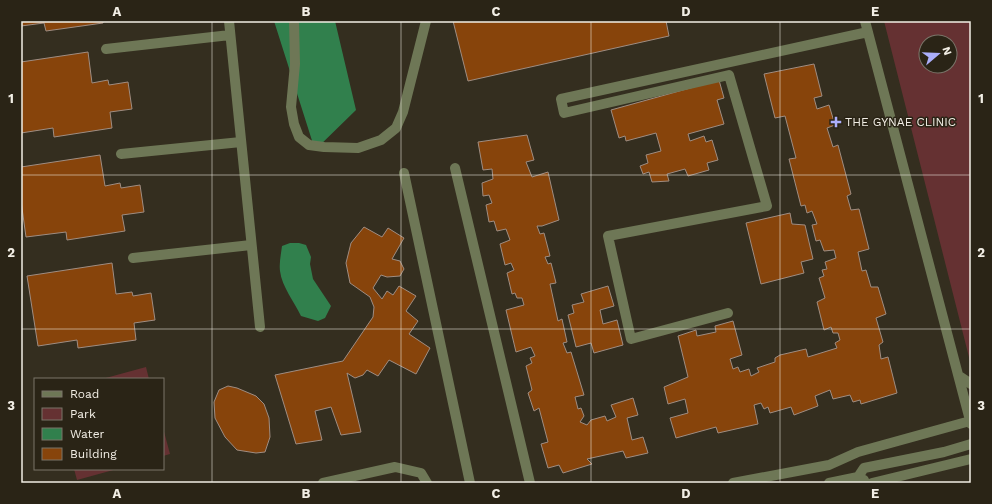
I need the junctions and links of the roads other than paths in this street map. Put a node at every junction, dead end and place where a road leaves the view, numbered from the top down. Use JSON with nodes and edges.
{"nodes":[{"id":1,"x":229,"y":21,"type":"edge"},
{"id":2,"x":294,"y":21,"type":"edge"},
{"id":3,"x":426,"y":21,"type":"edge"},
{"id":4,"x":865,"y":21,"type":"edge"},
{"id":5,"x":868,"y":32,"type":"junction"},
{"id":6,"x":230,"y":35,"type":"junction"},
{"id":7,"x":106,"y":49,"type":"dead end"},
{"id":8,"x":729,"y":63,"type":"junction"},
{"id":9,"x":729,"y":74,"type":"junction"},
{"id":10,"x":241,"y":142,"type":"junction"},
{"id":11,"x":121,"y":154,"type":"dead end"},
{"id":12,"x":455,"y":168,"type":"dead end"},
{"id":13,"x":404,"y":173,"type":"dead end"},
{"id":14,"x":251,"y":245,"type":"junction"},
{"id":15,"x":133,"y":258,"type":"dead end"},
{"id":16,"x":728,"y":313,"type":"dead end"},
{"id":17,"x":260,"y":327,"type":"dead end"},
{"id":18,"x":958,"y":376,"type":"junction"},
{"id":19,"x":971,"y":384,"type":"edge"},
{"id":20,"x":971,"y":423,"type":"edge"},
{"id":21,"x":971,"y":444,"type":"edge"},
{"id":22,"x":971,"y":459,"type":"edge"},
{"id":23,"x":858,"y":477,"type":"junction"},
{"id":24,"x":848,"y":481,"type":"edge"},
{"id":25,"x":323,"y":483,"type":"edge"},
{"id":26,"x":427,"y":483,"type":"edge"},
{"id":27,"x":470,"y":483,"type":"edge"},
{"id":28,"x":530,"y":483,"type":"edge"},
{"id":29,"x":733,"y":483,"type":"edge"},
{"id":30,"x":829,"y":483,"type":"edge"},
{"id":31,"x":870,"y":483,"type":"edge"}],
"edges":[{"from":1,"to":6,"type":"street"},
{"from":2,"to":3,"type":"street"},
{"from":4,"to":5,"type":"street"},
{"from":5,"to":8,"type":"street"},
{"from":5,"to":18,"type":"street"},
{"from":6,"to":7,"type":"street"},
{"from":6,"to":10,"type":"street"},
{"from":8,"to":9,"type":"street"},
{"from":8,"to":9,"type":"street"},
{"from":9,"to":16,"type":"street"},
{"from":10,"to":11,"type":"street"},
{"from":10,"to":14,"type":"street"},
{"from":12,"to":28,"type":"street"},
{"from":13,"to":27,"type":"street"},
{"from":14,"to":15,"type":"street"},
{"from":14,"to":17,"type":"street"},
{"from":18,"to":19,"type":"street"},
{"from":18,"to":20,"type":"street"},
{"from":20,"to":29,"type":"street"},
{"from":21,"to":23,"type":"street"},
{"from":22,"to":31,"type":"street"},
{"from":23,"to":24,"type":"street"},
{"from":23,"to":31,"type":"street"},
{"from":24,"to":30,"type":"street"},
{"from":25,"to":26,"type":"street"}]}
